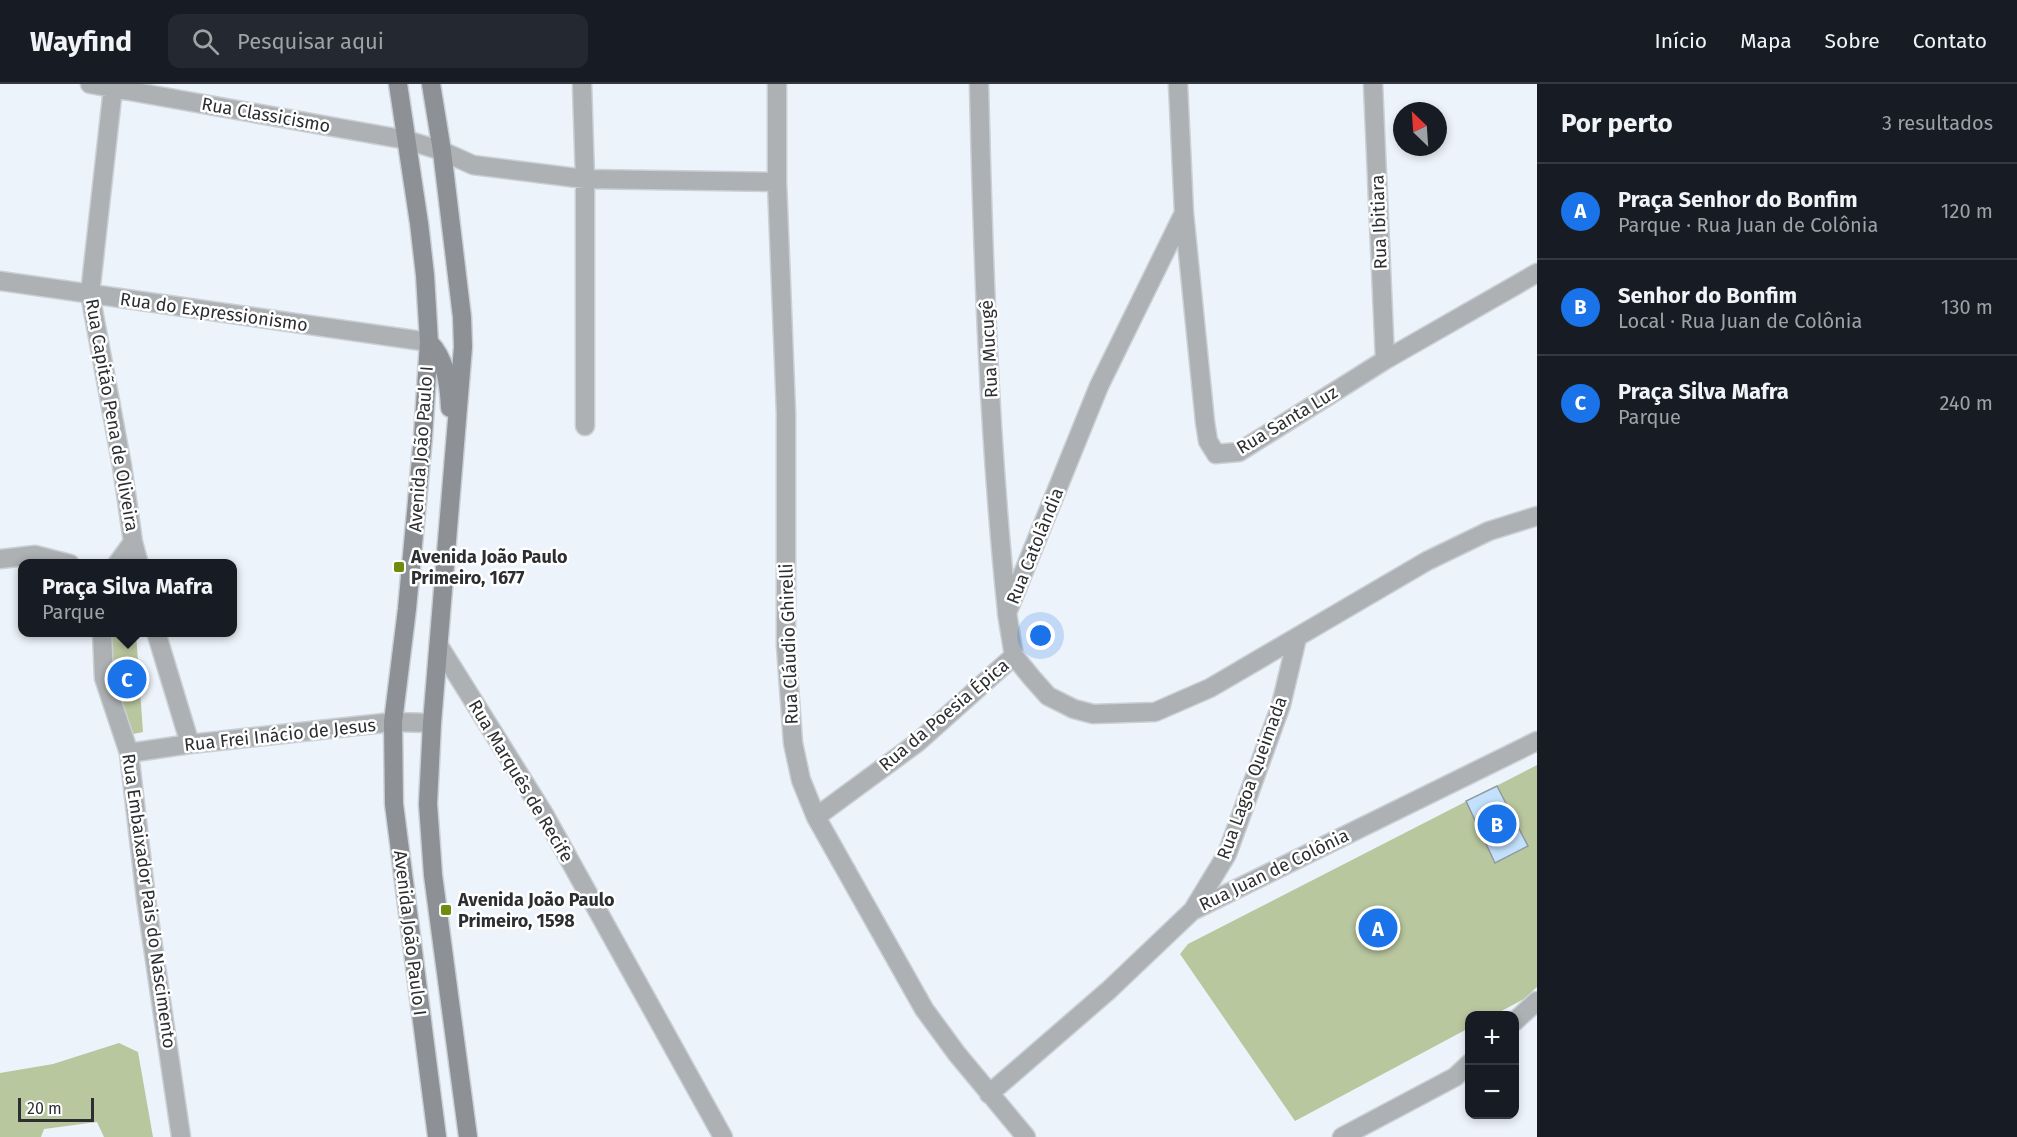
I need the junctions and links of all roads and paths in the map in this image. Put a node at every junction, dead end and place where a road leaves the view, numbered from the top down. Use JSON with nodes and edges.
{"nodes":[{"id":1,"x":90,"y":84,"type":"edge"},
{"id":2,"x":398,"y":84,"type":"edge"},
{"id":3,"x":431,"y":84,"type":"edge"},
{"id":4,"x":582,"y":84,"type":"edge"},
{"id":5,"x":777,"y":84,"type":"edge"},
{"id":6,"x":979,"y":84,"type":"edge"},
{"id":7,"x":1178,"y":84,"type":"edge"},
{"id":8,"x":1373,"y":84,"type":"edge"},
{"id":9,"x":112,"y":86,"type":"edge"},
{"id":10,"x":407,"y":140,"type":"junction"},
{"id":11,"x":442,"y":150,"type":"junction"},
{"id":12,"x":585,"y":179,"type":"junction"},
{"id":13,"x":777,"y":182,"type":"junction"},
{"id":14,"x":1184,"y":213,"type":"junction"},
{"id":15,"x":1537,"y":273,"type":"edge"},
{"id":16,"x":0,"y":281,"type":"edge"},
{"id":17,"x":90,"y":294,"type":"junction"},
{"id":18,"x":429,"y":342,"type":"junction"},
{"id":19,"x":1385,"y":360,"type":"junction"},
{"id":20,"x":585,"y":426,"type":"dead end"},
{"id":21,"x":454,"y":475,"type":"junction"},
{"id":22,"x":1537,"y":516,"type":"edge"},
{"id":23,"x":133,"y":542,"type":"junction"},
{"id":24,"x":0,"y":559,"type":"edge"},
{"id":25,"x":51,"y":559,"type":"edge"},
{"id":26,"x":121,"y":559,"type":"edge"},
{"id":27,"x":138,"y":559,"type":"edge"},
{"id":28,"x":1007,"y":613,"type":"junction"},
{"id":29,"x":102,"y":637,"type":"edge"},
{"id":30,"x":157,"y":637,"type":"edge"},
{"id":31,"x":1297,"y":638,"type":"junction"},
{"id":32,"x":440,"y":646,"type":"junction"},
{"id":33,"x":1014,"y":656,"type":"junction"},
{"id":34,"x":393,"y":722,"type":"junction"},
{"id":35,"x":432,"y":723,"type":"junction"},
{"id":36,"x":1537,"y":741,"type":"edge"},
{"id":37,"x":190,"y":744,"type":"junction"},
{"id":38,"x":129,"y":753,"type":"junction"},
{"id":39,"x":816,"y":817,"type":"junction"},
{"id":40,"x":1192,"y":911,"type":"junction"},
{"id":41,"x":1537,"y":1001,"type":"edge"},
{"id":42,"x":1519,"y":1018,"type":"edge"},
{"id":43,"x":1468,"y":1065,"type":"edge"},
{"id":44,"x":989,"y":1094,"type":"junction"},
{"id":45,"x":181,"y":1137,"type":"edge"},
{"id":46,"x":437,"y":1137,"type":"edge"},
{"id":47,"x":468,"y":1137,"type":"edge"},
{"id":48,"x":723,"y":1137,"type":"edge"},
{"id":49,"x":1026,"y":1137,"type":"edge"},
{"id":50,"x":1342,"y":1137,"type":"edge"}],
"edges":[{"from":1,"to":9,"type":"street","name":"Rua Classicismo"},
{"from":2,"to":10,"type":"main road","name":"Avenida João Paulo I"},
{"from":3,"to":11,"type":"main road","name":"Avenida João Paulo I"},
{"from":4,"to":12,"type":"street"},
{"from":5,"to":13,"type":"street","name":"Rua Cláudio Ghirelli"},
{"from":6,"to":28,"type":"street","name":"Rua Mucugê"},
{"from":7,"to":14,"type":"street","name":"Rua Catolândia"},
{"from":8,"to":19,"type":"street","name":"Rua Ibitiara"},
{"from":9,"to":10,"type":"street","name":"Rua Classicismo"},
{"from":9,"to":17,"type":"street","name":"Rua Capitão Pena de Oliveira"},
{"from":10,"to":11,"type":"street","name":"Rua Classicismo"},
{"from":10,"to":18,"type":"main road","name":"Avenida João Paulo I"},
{"from":11,"to":12,"type":"street","name":"Rua Classicismo"},
{"from":11,"to":21,"type":"main road","name":"Avenida João Paulo I"},
{"from":12,"to":13,"type":"street","name":"Rua Classicismo"},
{"from":12,"to":20,"type":"street"},
{"from":13,"to":39,"type":"street","name":"Rua Cláudio Ghirelli"},
{"from":14,"to":19,"type":"street","name":"Rua Santa Luz"},
{"from":14,"to":28,"type":"street","name":"Rua Catolândia"},
{"from":15,"to":19,"type":"street","name":"Rua Santa Luz"},
{"from":16,"to":17,"type":"street","name":"Rua do Expressionismo"},
{"from":17,"to":18,"type":"street","name":"Rua do Expressionismo"},
{"from":17,"to":23,"type":"street","name":"Rua Capitão Pena de Oliveira"},
{"from":18,"to":21,"type":"main road"},
{"from":18,"to":34,"type":"main road","name":"Avenida João Paulo I"},
{"from":21,"to":32,"type":"main road","name":"Avenida João Paulo I"},
{"from":22,"to":31,"type":"street"},
{"from":23,"to":26,"type":"street"},
{"from":23,"to":27,"type":"street","name":"Rua Capitão Pena de Oliveira"},
{"from":24,"to":25,"type":"street"},
{"from":28,"to":33,"type":"street","name":"Rua Catolândia"},
{"from":29,"to":38,"type":"street","name":"Rua Embaixador Pais do Nascimento"},
{"from":30,"to":37,"type":"street"},
{"from":31,"to":33,"type":"street"},
{"from":31,"to":40,"type":"street","name":"Rua Lagoa Queimada"},
{"from":32,"to":35,"type":"main road","name":"Avenida João Paulo I"},
{"from":32,"to":48,"type":"street","name":"Rua Marquês de Recife"},
{"from":33,"to":39,"type":"street","name":"Rua da Poesia Épica"},
{"from":34,"to":35,"type":"street","name":"Rua Frei Inácio de Jesus"},
{"from":34,"to":37,"type":"street","name":"Rua Frei Inácio de Jesus"},
{"from":34,"to":46,"type":"main road","name":"Avenida João Paulo I"},
{"from":35,"to":47,"type":"main road","name":"Avenida João Paulo I"},
{"from":36,"to":40,"type":"street","name":"Rua Juan de Colônia"},
{"from":37,"to":38,"type":"street","name":"Rua Frei Inácio de Jesus"},
{"from":38,"to":45,"type":"street","name":"Rua Embaixador Pais do Nascimento"},
{"from":39,"to":44,"type":"street","name":"Rua Cláudio Ghirelli"},
{"from":40,"to":44,"type":"street","name":"Rua Juan de Colônia"},
{"from":41,"to":42,"type":"street"},
{"from":43,"to":50,"type":"street"},
{"from":44,"to":49,"type":"street","name":"Rua Cláudio Ghirelli"}]}
